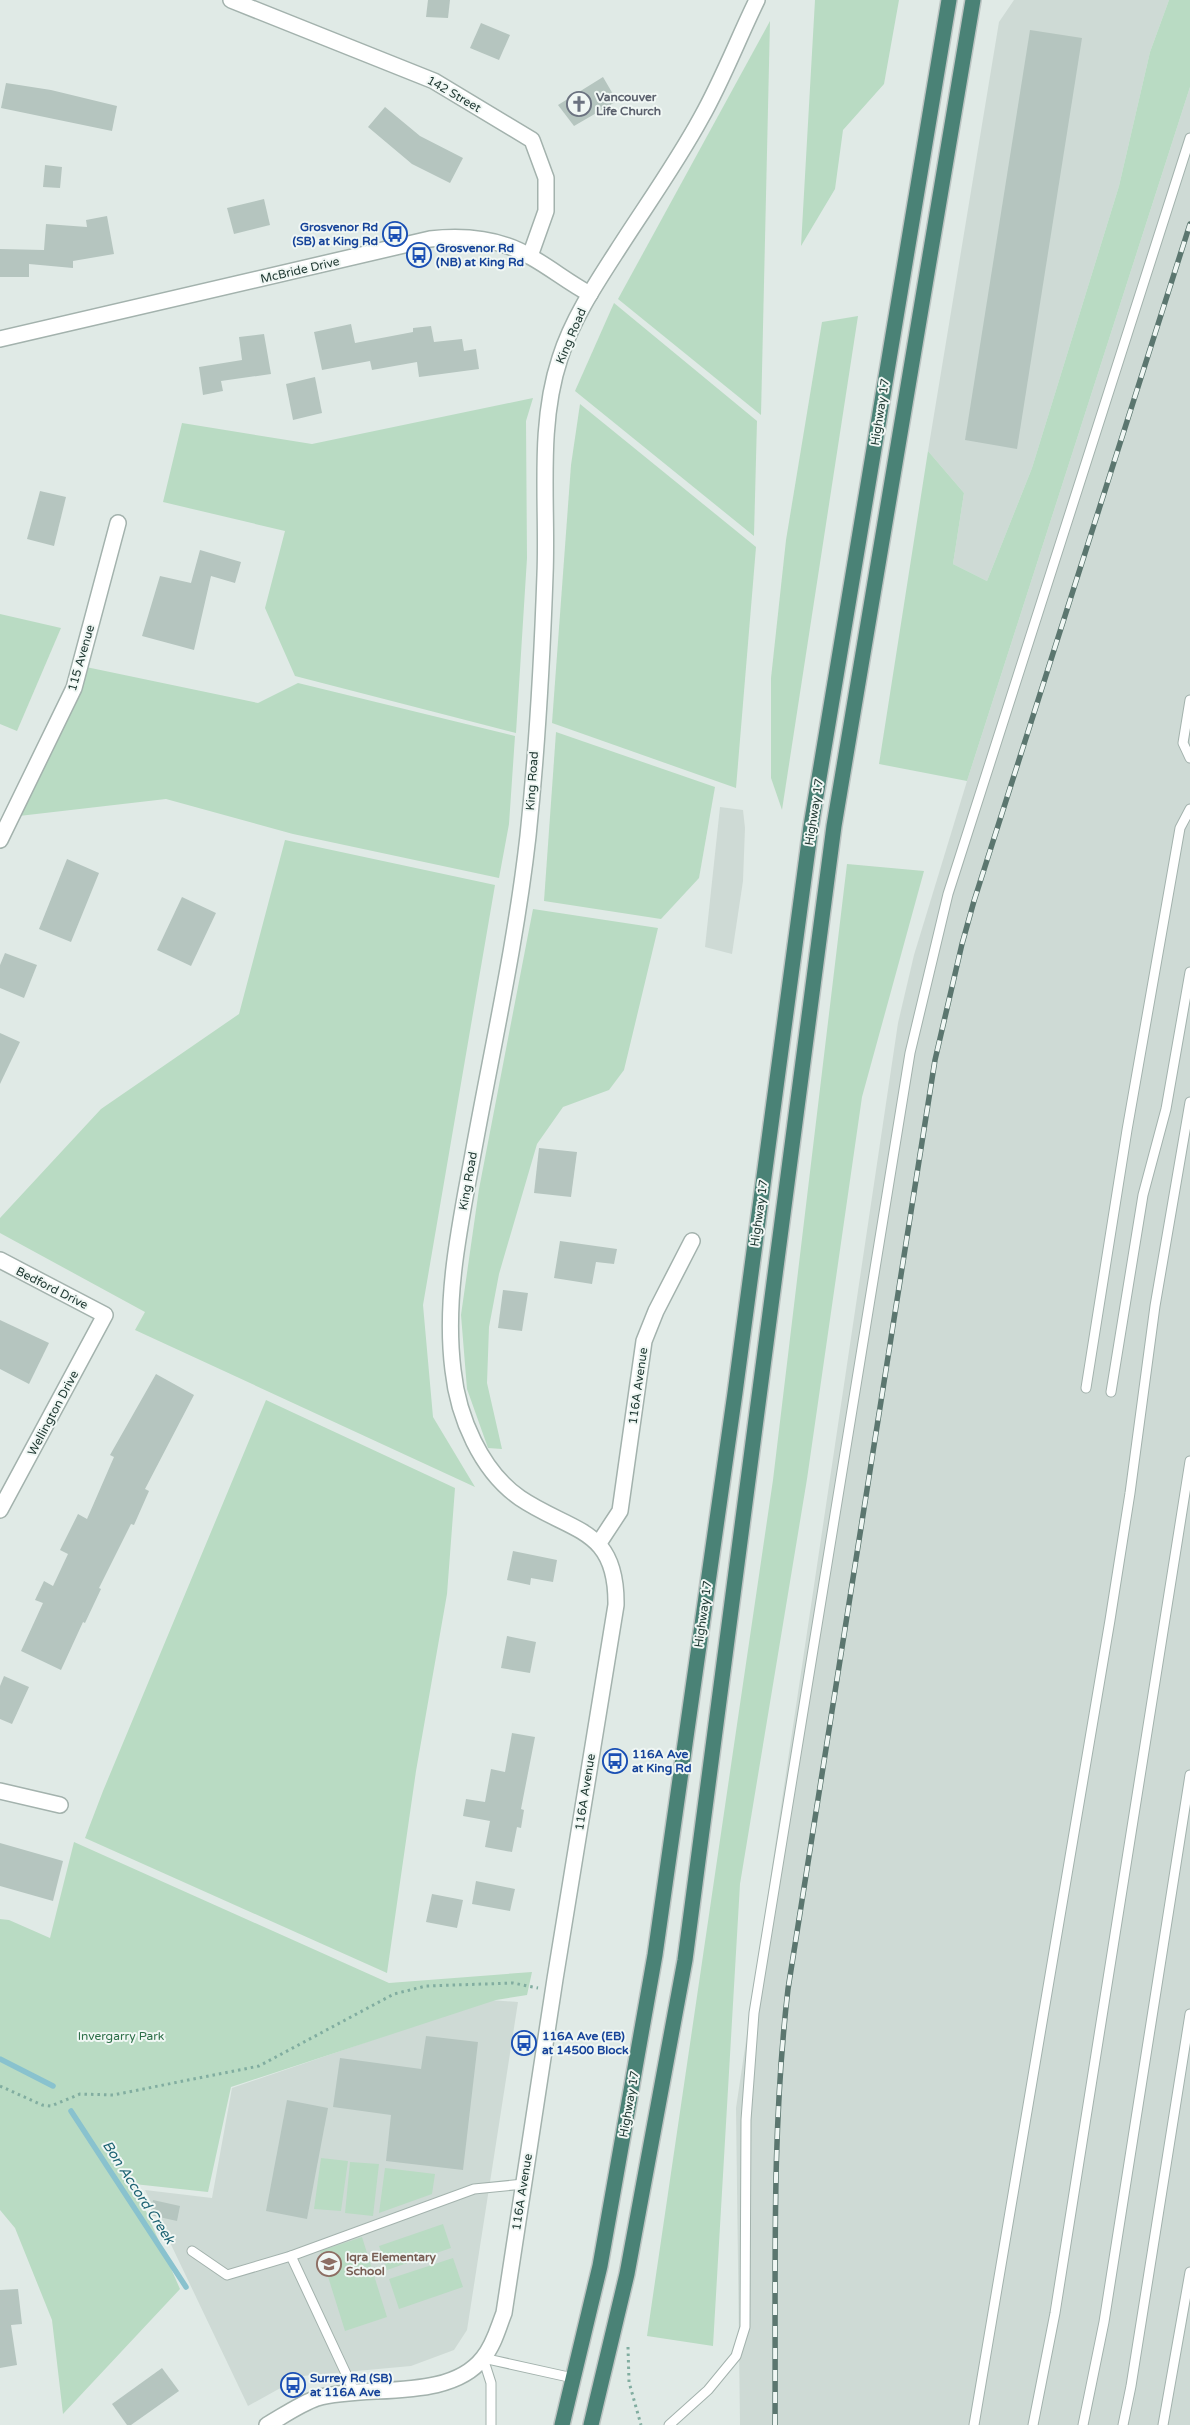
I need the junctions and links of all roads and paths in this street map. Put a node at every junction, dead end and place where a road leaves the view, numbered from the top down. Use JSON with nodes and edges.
{"nodes":[{"id":1,"x":231,"y":0,"type":"edge"},
{"id":2,"x":756,"y":0,"type":"edge"},
{"id":3,"x":949,"y":0,"type":"edge"},
{"id":4,"x":973,"y":0,"type":"edge"},
{"id":5,"x":1190,"y":138,"type":"edge"},
{"id":6,"x":530,"y":256,"type":"junction"},
{"id":7,"x":590,"y":294,"type":"junction"},
{"id":8,"x":0,"y":338,"type":"edge"},
{"id":9,"x":118,"y":524,"type":"dead end"},
{"id":10,"x":1190,"y":700,"type":"edge"},
{"id":11,"x":1190,"y":758,"type":"edge"},
{"id":12,"x":1190,"y":809,"type":"edge"},
{"id":13,"x":0,"y":840,"type":"edge"},
{"id":14,"x":1190,"y":972,"type":"edge"},
{"id":15,"x":1189,"y":984,"type":"edge"},
{"id":16,"x":1190,"y":1102,"type":"edge"},
{"id":17,"x":692,"y":1241,"type":"dead end"},
{"id":18,"x":0,"y":1260,"type":"edge"},
{"id":19,"x":105,"y":1315,"type":"joint"},
{"id":20,"x":1086,"y":1388,"type":"dead end"},
{"id":21,"x":1110,"y":1392,"type":"dead end"},
{"id":22,"x":1190,"y":1461,"type":"edge"},
{"id":23,"x":0,"y":1510,"type":"edge"},
{"id":24,"x":599,"y":1543,"type":"junction"},
{"id":25,"x":1190,"y":1775,"type":"edge"},
{"id":26,"x":0,"y":1791,"type":"edge"},
{"id":27,"x":60,"y":1805,"type":"dead end"},
{"id":28,"x":533,"y":1987,"type":"dead end"},
{"id":29,"x":1190,"y":2014,"type":"edge"},
{"id":30,"x":0,"y":2086,"type":"edge"},
{"id":31,"x":524,"y":2184,"type":"junction"},
{"id":32,"x":192,"y":2251,"type":"dead end"},
{"id":33,"x":291,"y":2256,"type":"junction"},
{"id":34,"x":1190,"y":2272,"type":"edge"},
{"id":35,"x":628,"y":2343,"type":"dead end"},
{"id":36,"x":483,"y":2358,"type":"junction"},
{"id":37,"x":573,"y":2378,"type":"junction"},
{"id":38,"x":355,"y":2393,"type":"junction"},
{"id":39,"x":267,"y":2425,"type":"edge"},
{"id":40,"x":491,"y":2425,"type":"edge"},
{"id":41,"x":562,"y":2425,"type":"edge"},
{"id":42,"x":591,"y":2425,"type":"edge"},
{"id":43,"x":641,"y":2425,"type":"edge"},
{"id":44,"x":669,"y":2425,"type":"edge"},
{"id":45,"x":974,"y":2425,"type":"edge"},
{"id":46,"x":1033,"y":2425,"type":"edge"},
{"id":47,"x":1083,"y":2425,"type":"edge"},
{"id":48,"x":1122,"y":2425,"type":"edge"},
{"id":49,"x":1163,"y":2425,"type":"edge"}],
"edges":[{"from":1,"to":6,"type":"street","name":"142 Street"},
{"from":2,"to":7,"type":"street","name":"King Road"},
{"from":3,"to":37,"type":"highway","name":"Highway 17"},
{"from":4,"to":42,"type":"highway","name":"Highway 17"},
{"from":5,"to":44,"type":"lane"},
{"from":6,"to":7,"type":"street","name":"McBride Drive"},
{"from":6,"to":8,"type":"street","name":"McBride Drive"},
{"from":7,"to":24,"type":"street","name":"King Road"},
{"from":9,"to":13,"type":"street","name":"115 Avenue"},
{"from":10,"to":11,"type":"lane"},
{"from":12,"to":20,"type":"lane"},
{"from":14,"to":15,"type":"lane"},
{"from":15,"to":21,"type":"lane"},
{"from":16,"to":45,"type":"lane"},
{"from":17,"to":24,"type":"street","name":"116A Avenue"},
{"from":18,"to":19,"type":"street","name":"Bedford Drive"},
{"from":19,"to":23,"type":"street","name":"Wellington Drive"},
{"from":22,"to":46,"type":"lane"},
{"from":24,"to":31,"type":"street","name":"116A Avenue"},
{"from":25,"to":47,"type":"lane"},
{"from":26,"to":27,"type":"street"},
{"from":28,"to":30,"type":"path"},
{"from":29,"to":48,"type":"lane"},
{"from":31,"to":33,"type":"lane"},
{"from":31,"to":36,"type":"street","name":"116A Avenue"},
{"from":32,"to":33,"type":"lane"},
{"from":33,"to":38,"type":"lane"},
{"from":34,"to":49,"type":"lane"},
{"from":35,"to":43,"type":"path"},
{"from":36,"to":37,"type":"lane"},
{"from":36,"to":38,"type":"street"},
{"from":36,"to":40,"type":"lane"},
{"from":37,"to":41,"type":"highway","name":"Highway 17"},
{"from":38,"to":39,"type":"street"}]}
